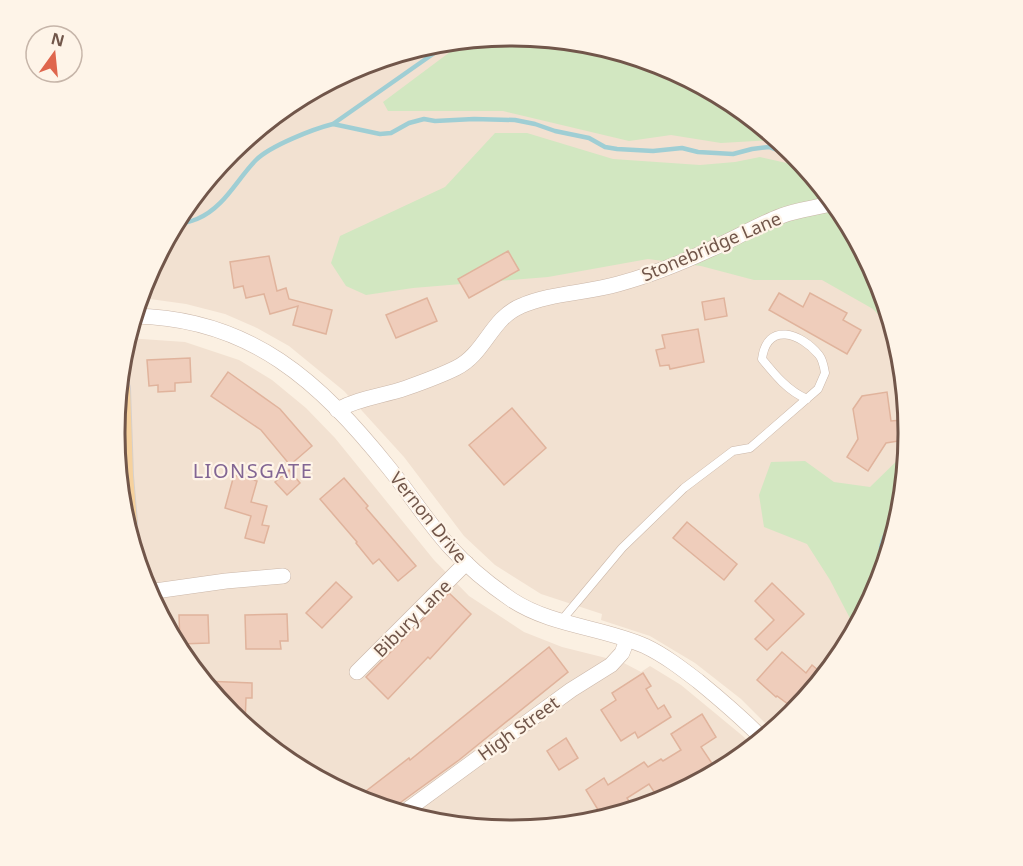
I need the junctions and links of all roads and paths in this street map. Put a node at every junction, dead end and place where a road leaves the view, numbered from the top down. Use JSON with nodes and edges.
{"nodes":[{"id":1,"x":823,"y":205,"type":"edge"},
{"id":2,"x":144,"y":316,"type":"edge"},
{"id":3,"x":807,"y":399,"type":"junction"},
{"id":4,"x":337,"y":410,"type":"junction"},
{"id":5,"x":466,"y":563,"type":"junction"},
{"id":6,"x":283,"y":576,"type":"dead end"},
{"id":7,"x":159,"y":591,"type":"edge"},
{"id":8,"x":561,"y":621,"type":"junction"},
{"id":9,"x":627,"y":640,"type":"junction"},
{"id":10,"x":357,"y":672,"type":"dead end"},
{"id":11,"x":756,"y":732,"type":"edge"},
{"id":12,"x":412,"y":806,"type":"edge"}],
"edges":[{"from":1,"to":4,"type":"street","name":"Stonebridge Lane"},
{"from":2,"to":4,"type":"street","name":"Vernon Drive"},
{"from":3,"to":3,"type":"lane"},
{"from":3,"to":8,"type":"lane"},
{"from":4,"to":5,"type":"street","name":"Vernon Drive"},
{"from":5,"to":8,"type":"street","name":"Vernon Drive"},
{"from":5,"to":10,"type":"street","name":"Bibury Lane"},
{"from":6,"to":7,"type":"street"},
{"from":8,"to":9,"type":"street","name":"Vernon Drive"},
{"from":9,"to":11,"type":"street","name":"Vernon Drive"},
{"from":9,"to":12,"type":"street","name":"High Street"}]}
